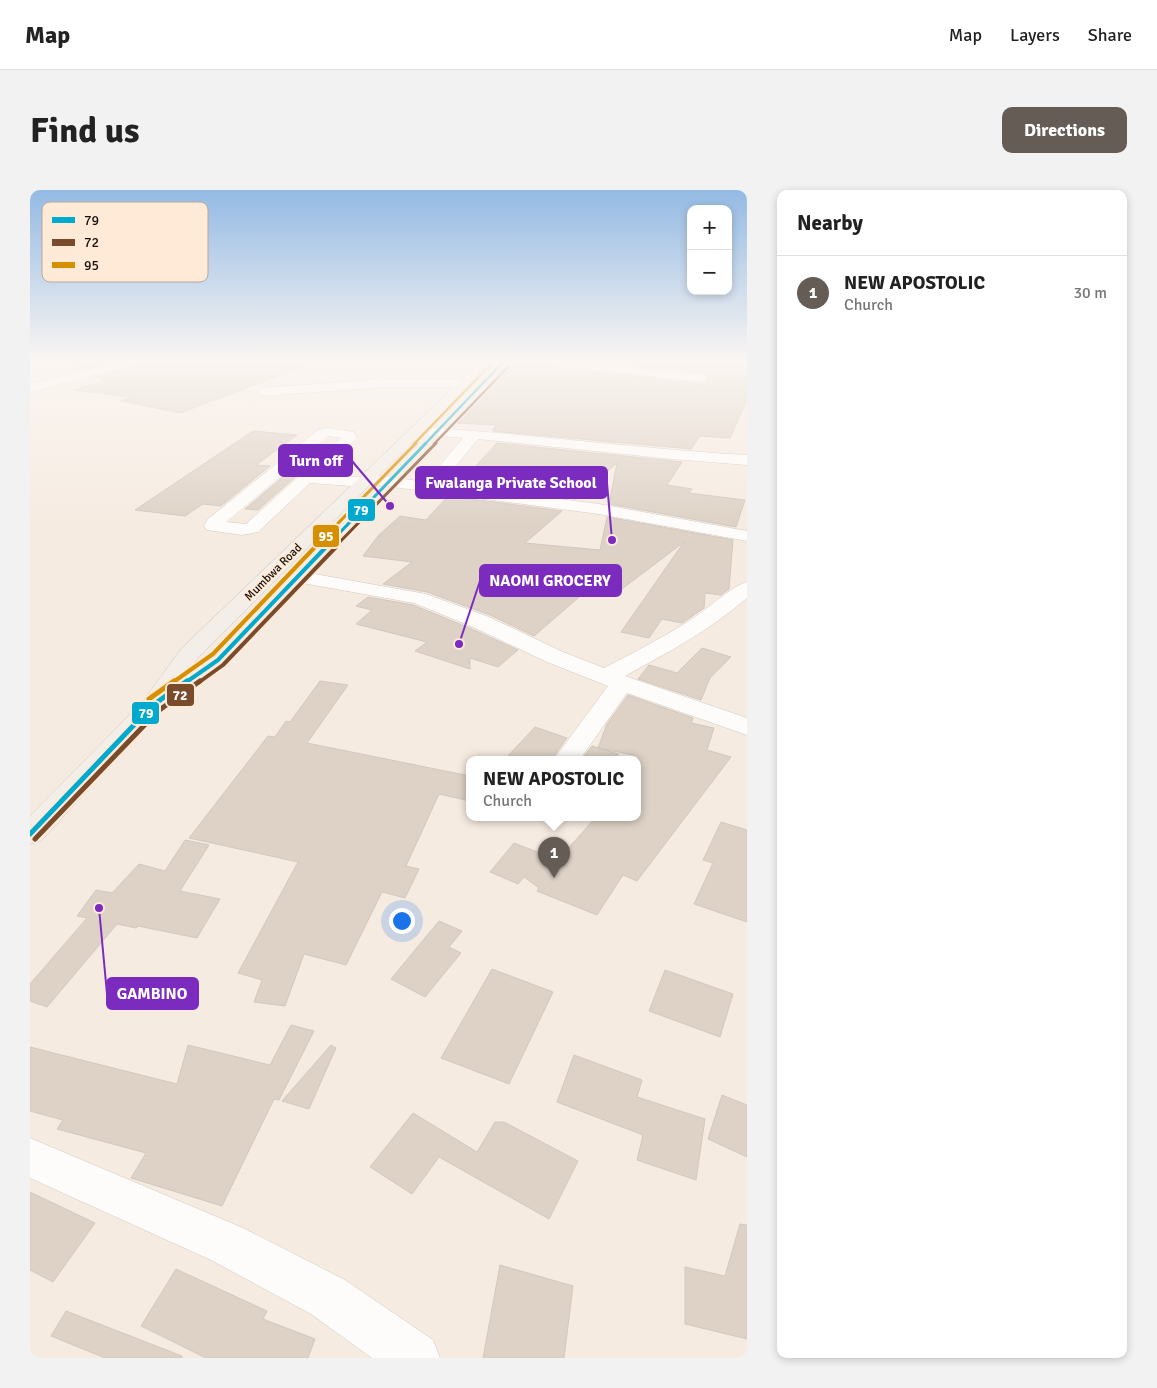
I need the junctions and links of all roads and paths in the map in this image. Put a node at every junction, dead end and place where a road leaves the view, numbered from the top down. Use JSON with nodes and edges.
{"nodes":[{"id":1,"x":431,"y":417,"type":"edge"},
{"id":2,"x":448,"y":417,"type":"edge"},
{"id":3,"x":434,"y":432,"type":"junction"},
{"id":4,"x":474,"y":435,"type":"junction"},
{"id":5,"x":747,"y":460,"type":"edge"},
{"id":6,"x":320,"y":466,"type":"junction"},
{"id":7,"x":308,"y":478,"type":"junction"},
{"id":8,"x":373,"y":478,"type":"junction"},
{"id":9,"x":430,"y":487,"type":"junction"},
{"id":10,"x":747,"y":536,"type":"edge"},
{"id":11,"x":298,"y":577,"type":"junction"},
{"id":12,"x":747,"y":588,"type":"edge"},
{"id":13,"x":614,"y":680,"type":"junction"},
{"id":14,"x":153,"y":705,"type":"junction"},
{"id":15,"x":747,"y":727,"type":"edge"},
{"id":16,"x":569,"y":756,"type":"edge"},
{"id":17,"x":30,"y":834,"type":"edge"},
{"id":18,"x":30,"y":1157,"type":"edge"},
{"id":19,"x":415,"y":1358,"type":"edge"}],
"edges":[{"from":1,"to":8,"type":"main road","name":"Mumbwa Road"},
{"from":2,"to":3,"type":"main road","name":"Mumbwa Road"},
{"from":3,"to":4,"type":"street"},
{"from":3,"to":8,"type":"main road","name":"Mumbwa Road"},
{"from":4,"to":5,"type":"street"},
{"from":4,"to":9,"type":"street"},
{"from":6,"to":7,"type":"street"},
{"from":6,"to":7,"type":"street"},
{"from":6,"to":8,"type":"street"},
{"from":7,"to":8,"type":"street"},
{"from":8,"to":9,"type":"street"},
{"from":8,"to":11,"type":"main road","name":"Mumbwa Road"},
{"from":8,"to":14,"type":"main road","name":"Mumbwa Road"},
{"from":9,"to":10,"type":"street"},
{"from":11,"to":13,"type":"street"},
{"from":11,"to":14,"type":"main road","name":"Mumbwa Road"},
{"from":12,"to":13,"type":"street"},
{"from":13,"to":15,"type":"street"},
{"from":13,"to":16,"type":"street"},
{"from":14,"to":17,"type":"main road","name":"Mumbwa Road"},
{"from":18,"to":19,"type":"street"}]}
